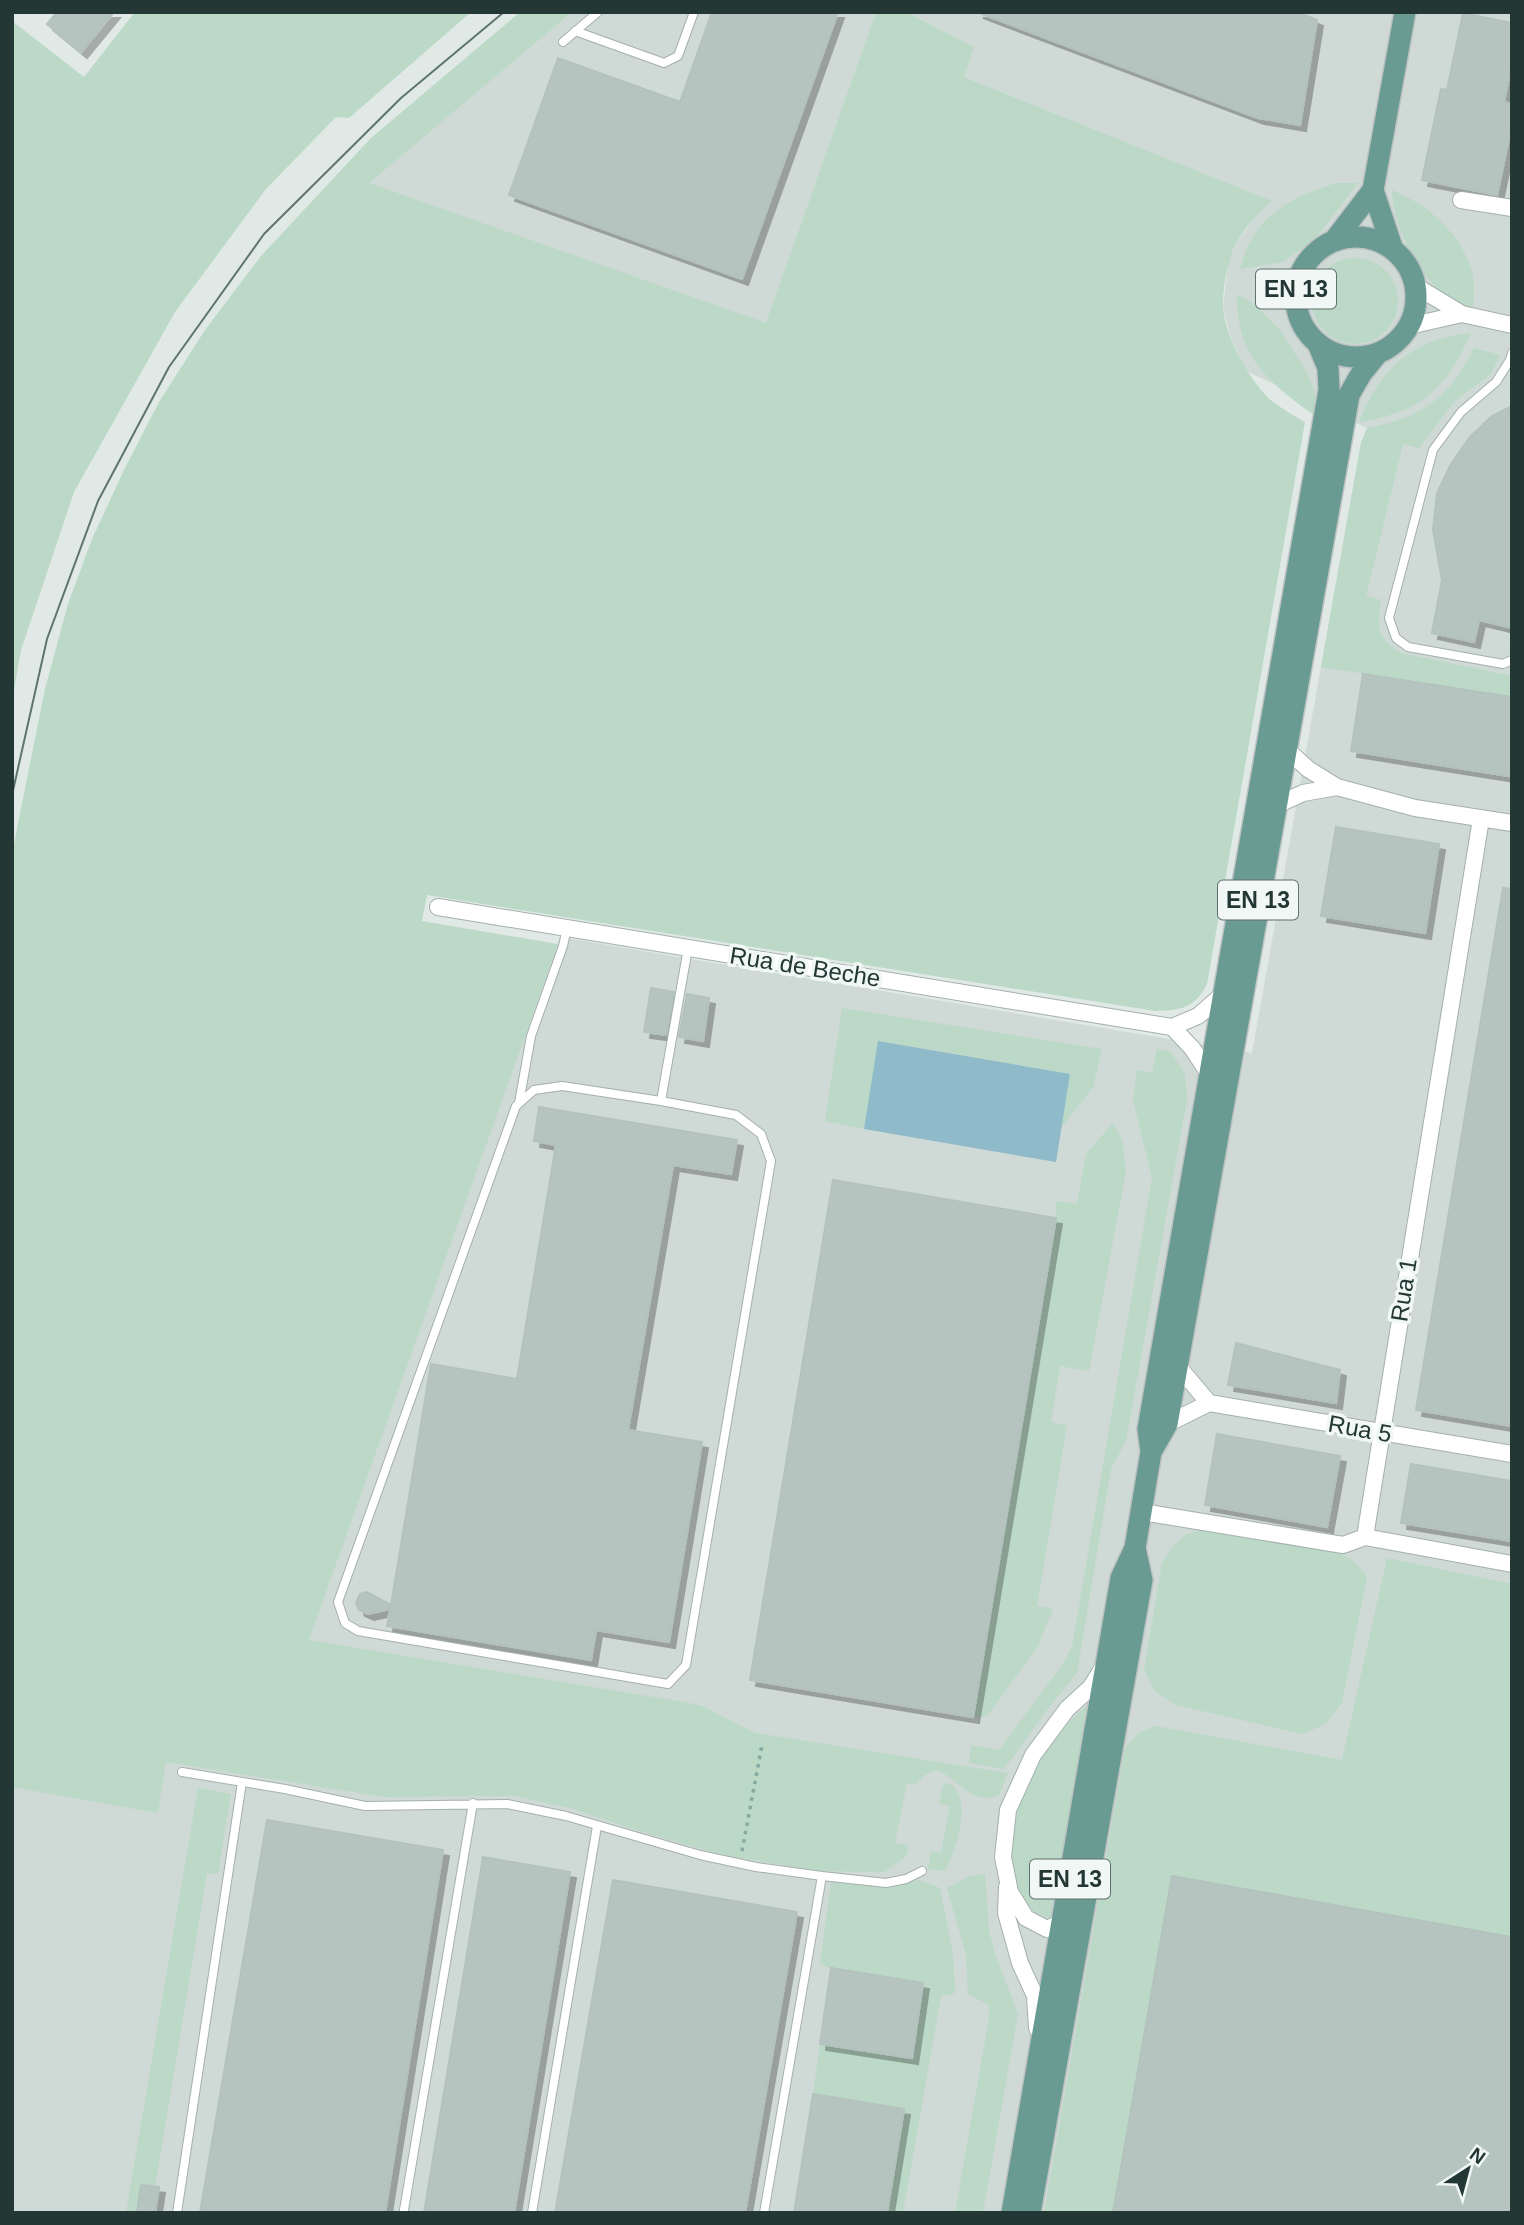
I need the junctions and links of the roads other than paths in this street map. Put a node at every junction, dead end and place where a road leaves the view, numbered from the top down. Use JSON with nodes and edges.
{"nodes":[{"id":1,"x":597,"y":12,"type":"edge"},
{"id":2,"x":694,"y":12,"type":"edge"},
{"id":3,"x":1405,"y":12,"type":"edge"},
{"id":4,"x":575,"y":31,"type":"junction"},
{"id":5,"x":563,"y":42,"type":"dead end"},
{"id":6,"x":1373,"y":190,"type":"junction"},
{"id":7,"x":1461,"y":200,"type":"dead end"},
{"id":8,"x":1512,"y":208,"type":"edge"},
{"id":9,"x":1334,"y":241,"type":"junction"},
{"id":10,"x":1393,"y":250,"type":"junction"},
{"id":11,"x":1415,"y":285,"type":"junction"},
{"id":12,"x":1462,"y":314,"type":"junction"},
{"id":13,"x":1512,"y":325,"type":"edge"},
{"id":14,"x":1409,"y":326,"type":"junction"},
{"id":15,"x":1318,"y":344,"type":"junction"},
{"id":16,"x":1378,"y":353,"type":"junction"},
{"id":17,"x":1512,"y":353,"type":"edge"},
{"id":18,"x":1295,"y":586,"type":"junction"},
{"id":19,"x":1512,"y":660,"type":"edge"},
{"id":20,"x":1286,"y":749,"type":"junction"},
{"id":21,"x":1337,"y":787,"type":"junction"},
{"id":22,"x":1275,"y":806,"type":"junction"},
{"id":23,"x":1481,"y":819,"type":"junction"},
{"id":24,"x":1512,"y":823,"type":"edge"},
{"id":25,"x":438,"y":907,"type":"dead end"},
{"id":26,"x":567,"y":928,"type":"junction"},
{"id":27,"x":688,"y":948,"type":"junction"},
{"id":28,"x":1223,"y":995,"type":"junction"},
{"id":29,"x":1172,"y":1027,"type":"junction"},
{"id":30,"x":1209,"y":1074,"type":"junction"},
{"id":31,"x":661,"y":1101,"type":"junction"},
{"id":32,"x":519,"y":1103,"type":"junction"},
{"id":33,"x":1177,"y":1365,"type":"junction"},
{"id":34,"x":1209,"y":1403,"type":"junction"},
{"id":35,"x":1167,"y":1424,"type":"junction"},
{"id":36,"x":1380,"y":1433,"type":"junction"},
{"id":37,"x":1151,"y":1452,"type":"junction"},
{"id":38,"x":1512,"y":1454,"type":"edge"},
{"id":39,"x":1142,"y":1511,"type":"junction"},
{"id":40,"x":1365,"y":1537,"type":"junction"},
{"id":41,"x":1135,"y":1548,"type":"junction"},
{"id":42,"x":1512,"y":1564,"type":"edge"},
{"id":43,"x":1107,"y":1661,"type":"junction"},
{"id":44,"x":182,"y":1772,"type":"dead end"},
{"id":45,"x":242,"y":1782,"type":"junction"},
{"id":46,"x":474,"y":1803,"type":"junction"},
{"id":47,"x":597,"y":1826,"type":"junction"},
{"id":48,"x":922,"y":1871,"type":"dead end"},
{"id":49,"x":822,"y":1876,"type":"junction"},
{"id":50,"x":1007,"y":1881,"type":"junction"},
{"id":51,"x":1086,"y":1890,"type":"junction"},
{"id":52,"x":1062,"y":1922,"type":"junction"},
{"id":53,"x":1041,"y":2043,"type":"junction"},
{"id":54,"x":404,"y":2210,"type":"dead end"},
{"id":55,"x":177,"y":2213,"type":"edge"},
{"id":56,"x":533,"y":2213,"type":"edge"},
{"id":57,"x":764,"y":2213,"type":"edge"},
{"id":58,"x":1012,"y":2213,"type":"edge"},
{"id":59,"x":1030,"y":2213,"type":"edge"}],
"edges":[{"from":1,"to":4,"type":"lane"},
{"from":2,"to":4,"type":"lane"},
{"from":3,"to":6,"type":"main road","number":"EN 13"},
{"from":4,"to":5,"type":"lane"},
{"from":6,"to":9,"type":"main road","number":"EN 13"},
{"from":6,"to":10,"type":"main road","number":"EN 13"},
{"from":7,"to":8,"type":"street"},
{"from":9,"to":10,"type":"main road","number":"EN 13"},
{"from":9,"to":15,"type":"main road","number":"EN 13"},
{"from":10,"to":11,"type":"main road","number":"EN 13"},
{"from":11,"to":12,"type":"street"},
{"from":11,"to":14,"type":"main road"},
{"from":12,"to":13,"type":"street"},
{"from":12,"to":14,"type":"street"},
{"from":14,"to":16,"type":"main road","number":"EN 13"},
{"from":15,"to":16,"type":"main road","number":"EN 13"},
{"from":15,"to":18,"type":"main road","number":"EN 13"},
{"from":16,"to":20,"type":"main road","number":"EN 13"},
{"from":17,"to":19,"type":"lane"},
{"from":18,"to":20,"type":"main road"},
{"from":18,"to":28,"type":"main road","number":"EN 13"},
{"from":20,"to":21,"type":"street"},
{"from":20,"to":22,"type":"main road","number":"EN 13"},
{"from":21,"to":22,"type":"street"},
{"from":21,"to":23,"type":"street"},
{"from":22,"to":33,"type":"main road","number":"EN 13"},
{"from":23,"to":24,"type":"street"},
{"from":23,"to":36,"type":"street","name":"Rua 1"},
{"from":25,"to":26,"type":"street","name":"Rua de Beche"},
{"from":26,"to":27,"type":"street","name":"Rua de Beche"},
{"from":26,"to":32,"type":"lane"},
{"from":27,"to":29,"type":"street","name":"Rua de Beche"},
{"from":27,"to":31,"type":"lane"},
{"from":28,"to":29,"type":"street"},
{"from":28,"to":30,"type":"main road","number":"EN 13"},
{"from":29,"to":30,"type":"street"},
{"from":30,"to":37,"type":"main road","number":"EN 13"},
{"from":31,"to":32,"type":"lane"},
{"from":31,"to":32,"type":"lane"},
{"from":33,"to":34,"type":"street"},
{"from":33,"to":35,"type":"main road","number":"EN 13"},
{"from":34,"to":35,"type":"street"},
{"from":34,"to":36,"type":"street","name":"Rua 5"},
{"from":35,"to":37,"type":"main road","number":"EN 13"},
{"from":36,"to":38,"type":"street","name":"Rua 5"},
{"from":36,"to":40,"type":"street","name":"Rua 1"},
{"from":37,"to":39,"type":"main road","number":"EN 13"},
{"from":39,"to":40,"type":"street"},
{"from":39,"to":41,"type":"main road","number":"EN 13"},
{"from":40,"to":42,"type":"street"},
{"from":41,"to":43,"type":"main road","number":"EN 13"},
{"from":41,"to":51,"type":"main road","number":"EN 13"},
{"from":43,"to":50,"type":"street"},
{"from":43,"to":52,"type":"main road","number":"EN 13"},
{"from":44,"to":45,"type":"lane"},
{"from":45,"to":46,"type":"lane"},
{"from":45,"to":55,"type":"lane"},
{"from":46,"to":47,"type":"lane"},
{"from":46,"to":54,"type":"lane"},
{"from":47,"to":49,"type":"lane"},
{"from":47,"to":56,"type":"lane"},
{"from":48,"to":49,"type":"lane"},
{"from":49,"to":57,"type":"lane"},
{"from":50,"to":52,"type":"street"},
{"from":50,"to":53,"type":"street"},
{"from":51,"to":52,"type":"street"},
{"from":51,"to":59,"type":"main road","number":"EN 13"},
{"from":52,"to":53,"type":"main road","number":"EN 13"},
{"from":53,"to":58,"type":"main road","number":"EN 13"}]}
